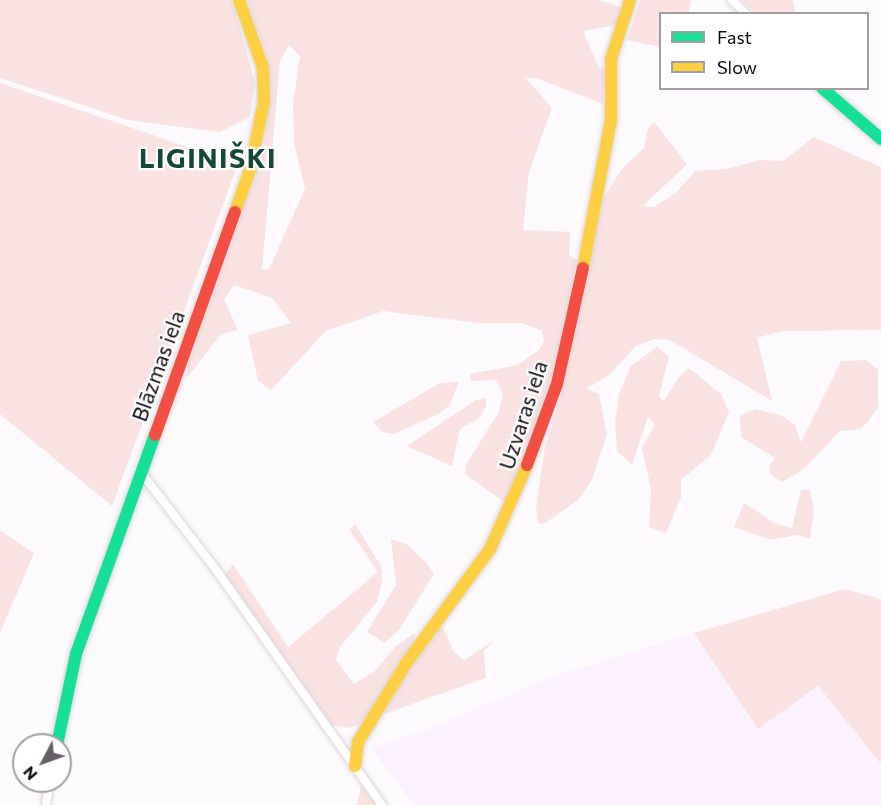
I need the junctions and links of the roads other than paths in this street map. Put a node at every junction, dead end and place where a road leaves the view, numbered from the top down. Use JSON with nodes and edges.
{"nodes":[{"id":1,"x":239,"y":0,"type":"edge"},
{"id":2,"x":630,"y":0,"type":"edge"},
{"id":3,"x":732,"y":0,"type":"edge"},
{"id":4,"x":744,"y":12,"type":"edge"},
{"id":5,"x":824,"y":90,"type":"edge"},
{"id":6,"x":881,"y":139,"type":"edge"},
{"id":7,"x":140,"y":471,"type":"junction"},
{"id":8,"x":60,"y":733,"type":"edge"},
{"id":9,"x":355,"y":766,"type":"junction"},
{"id":10,"x":382,"y":805,"type":"edge"}],
"edges":[{"from":1,"to":7,"type":"street","name":"Blāzmas iela"},
{"from":2,"to":9,"type":"street","name":"Uzvaras iela"},
{"from":3,"to":4,"type":"street"},
{"from":5,"to":6,"type":"street"},
{"from":7,"to":8,"type":"street","name":"Blāzmas iela"},
{"from":7,"to":9,"type":"street"},
{"from":9,"to":10,"type":"street"}]}
